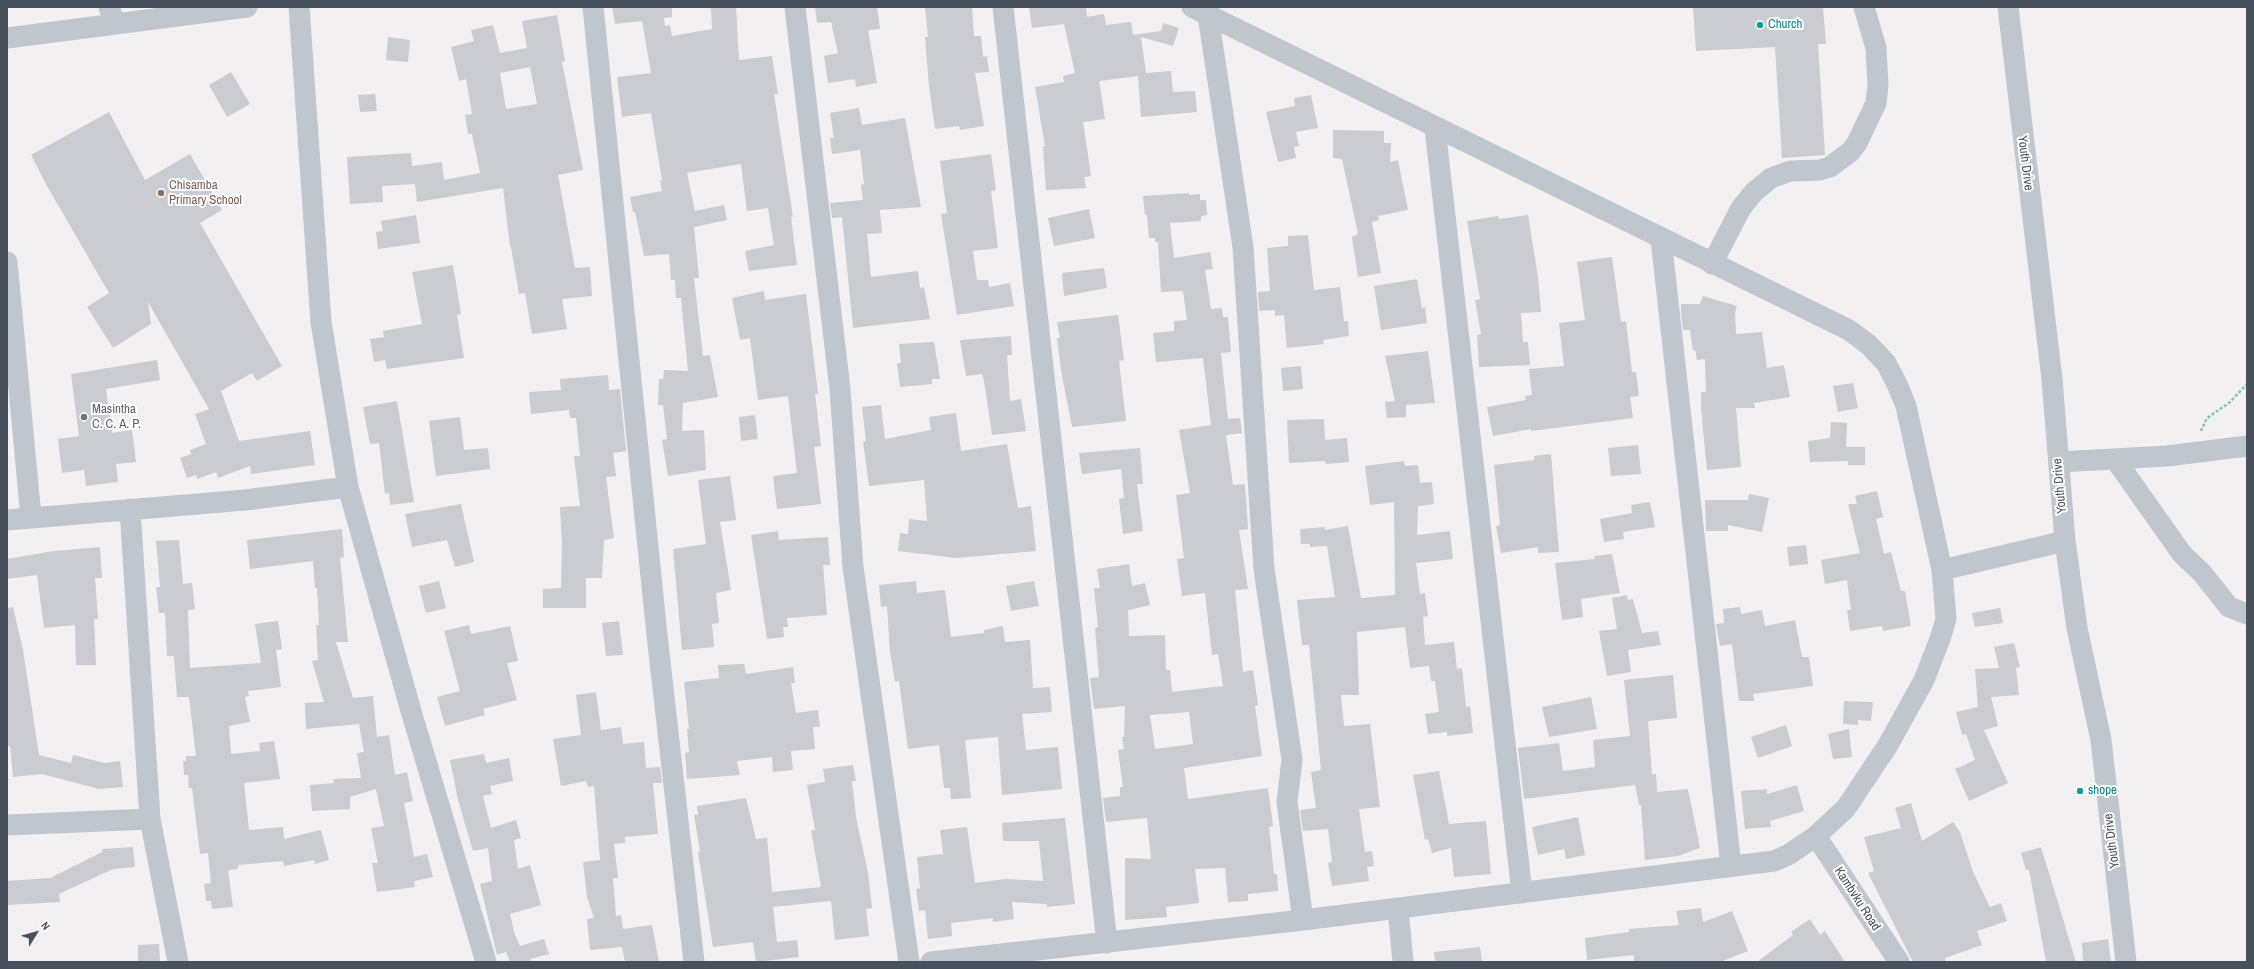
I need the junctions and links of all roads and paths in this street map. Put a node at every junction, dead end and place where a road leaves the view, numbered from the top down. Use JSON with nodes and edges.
{"nodes":[{"id":1,"x":247,"y":7,"type":"edge"},
{"id":2,"x":299,"y":7,"type":"edge"},
{"id":3,"x":593,"y":7,"type":"edge"},
{"id":4,"x":795,"y":7,"type":"edge"},
{"id":5,"x":1003,"y":7,"type":"edge"},
{"id":6,"x":1864,"y":7,"type":"edge"},
{"id":7,"x":2008,"y":7,"type":"edge"},
{"id":8,"x":1200,"y":11,"type":"edge"},
{"id":9,"x":112,"y":16,"type":"edge"},
{"id":10,"x":7,"y":38,"type":"edge"},
{"id":11,"x":1435,"y":128,"type":"junction"},
{"id":12,"x":1661,"y":239,"type":"junction"},
{"id":13,"x":7,"y":262,"type":"edge"},
{"id":14,"x":1712,"y":264,"type":"junction"},
{"id":15,"x":2247,"y":384,"type":"edge"},
{"id":16,"x":2200,"y":435,"type":"dead end"},
{"id":17,"x":2247,"y":446,"type":"edge"},
{"id":18,"x":2115,"y":459,"type":"junction"},
{"id":19,"x":2059,"y":462,"type":"junction"},
{"id":20,"x":348,"y":486,"type":"junction"},
{"id":21,"x":130,"y":509,"type":"junction"},
{"id":22,"x":31,"y":517,"type":"junction"},
{"id":23,"x":7,"y":520,"type":"edge"},
{"id":24,"x":2065,"y":541,"type":"junction"},
{"id":25,"x":1942,"y":570,"type":"junction"},
{"id":26,"x":2247,"y":614,"type":"edge"},
{"id":27,"x":150,"y":819,"type":"junction"},
{"id":28,"x":7,"y":825,"type":"edge"},
{"id":29,"x":1816,"y":836,"type":"junction"},
{"id":30,"x":1731,"y":866,"type":"junction"},
{"id":31,"x":1522,"y":893,"type":"junction"},
{"id":32,"x":1398,"y":909,"type":"junction"},
{"id":33,"x":1303,"y":920,"type":"junction"},
{"id":34,"x":1107,"y":943,"type":"junction"},
{"id":35,"x":178,"y":962,"type":"edge"},
{"id":36,"x":486,"y":962,"type":"edge"},
{"id":37,"x":694,"y":962,"type":"edge"},
{"id":38,"x":909,"y":962,"type":"edge"},
{"id":39,"x":931,"y":962,"type":"edge"},
{"id":40,"x":1403,"y":962,"type":"edge"},
{"id":41,"x":1899,"y":962,"type":"edge"},
{"id":42,"x":2126,"y":962,"type":"edge"}],
"edges":[{"from":1,"to":9,"type":"street"},
{"from":2,"to":20,"type":"street"},
{"from":3,"to":37,"type":"street"},
{"from":4,"to":38,"type":"street"},
{"from":5,"to":34,"type":"street"},
{"from":6,"to":14,"type":"street"},
{"from":7,"to":19,"type":"street","name":"Youth Drive"},
{"from":8,"to":11,"type":"street"},
{"from":8,"to":33,"type":"street"},
{"from":9,"to":10,"type":"street"},
{"from":11,"to":12,"type":"street"},
{"from":11,"to":31,"type":"street"},
{"from":12,"to":14,"type":"street"},
{"from":12,"to":30,"type":"street"},
{"from":13,"to":22,"type":"street"},
{"from":14,"to":25,"type":"street"},
{"from":15,"to":16,"type":"path"},
{"from":17,"to":18,"type":"street"},
{"from":18,"to":19,"type":"street"},
{"from":18,"to":26,"type":"street"},
{"from":19,"to":24,"type":"street","name":"Youth Drive"},
{"from":20,"to":21,"type":"street"},
{"from":20,"to":36,"type":"street"},
{"from":21,"to":22,"type":"street"},
{"from":21,"to":27,"type":"street"},
{"from":22,"to":23,"type":"street"},
{"from":24,"to":25,"type":"street"},
{"from":24,"to":42,"type":"street","name":"Youth Drive"},
{"from":25,"to":29,"type":"street"},
{"from":27,"to":28,"type":"street"},
{"from":27,"to":35,"type":"street"},
{"from":29,"to":30,"type":"street"},
{"from":29,"to":41,"type":"street","name":"Kambvku Road"},
{"from":30,"to":31,"type":"street"},
{"from":31,"to":32,"type":"street"},
{"from":32,"to":33,"type":"street"},
{"from":32,"to":40,"type":"street"},
{"from":33,"to":34,"type":"street"},
{"from":34,"to":39,"type":"street"}]}
